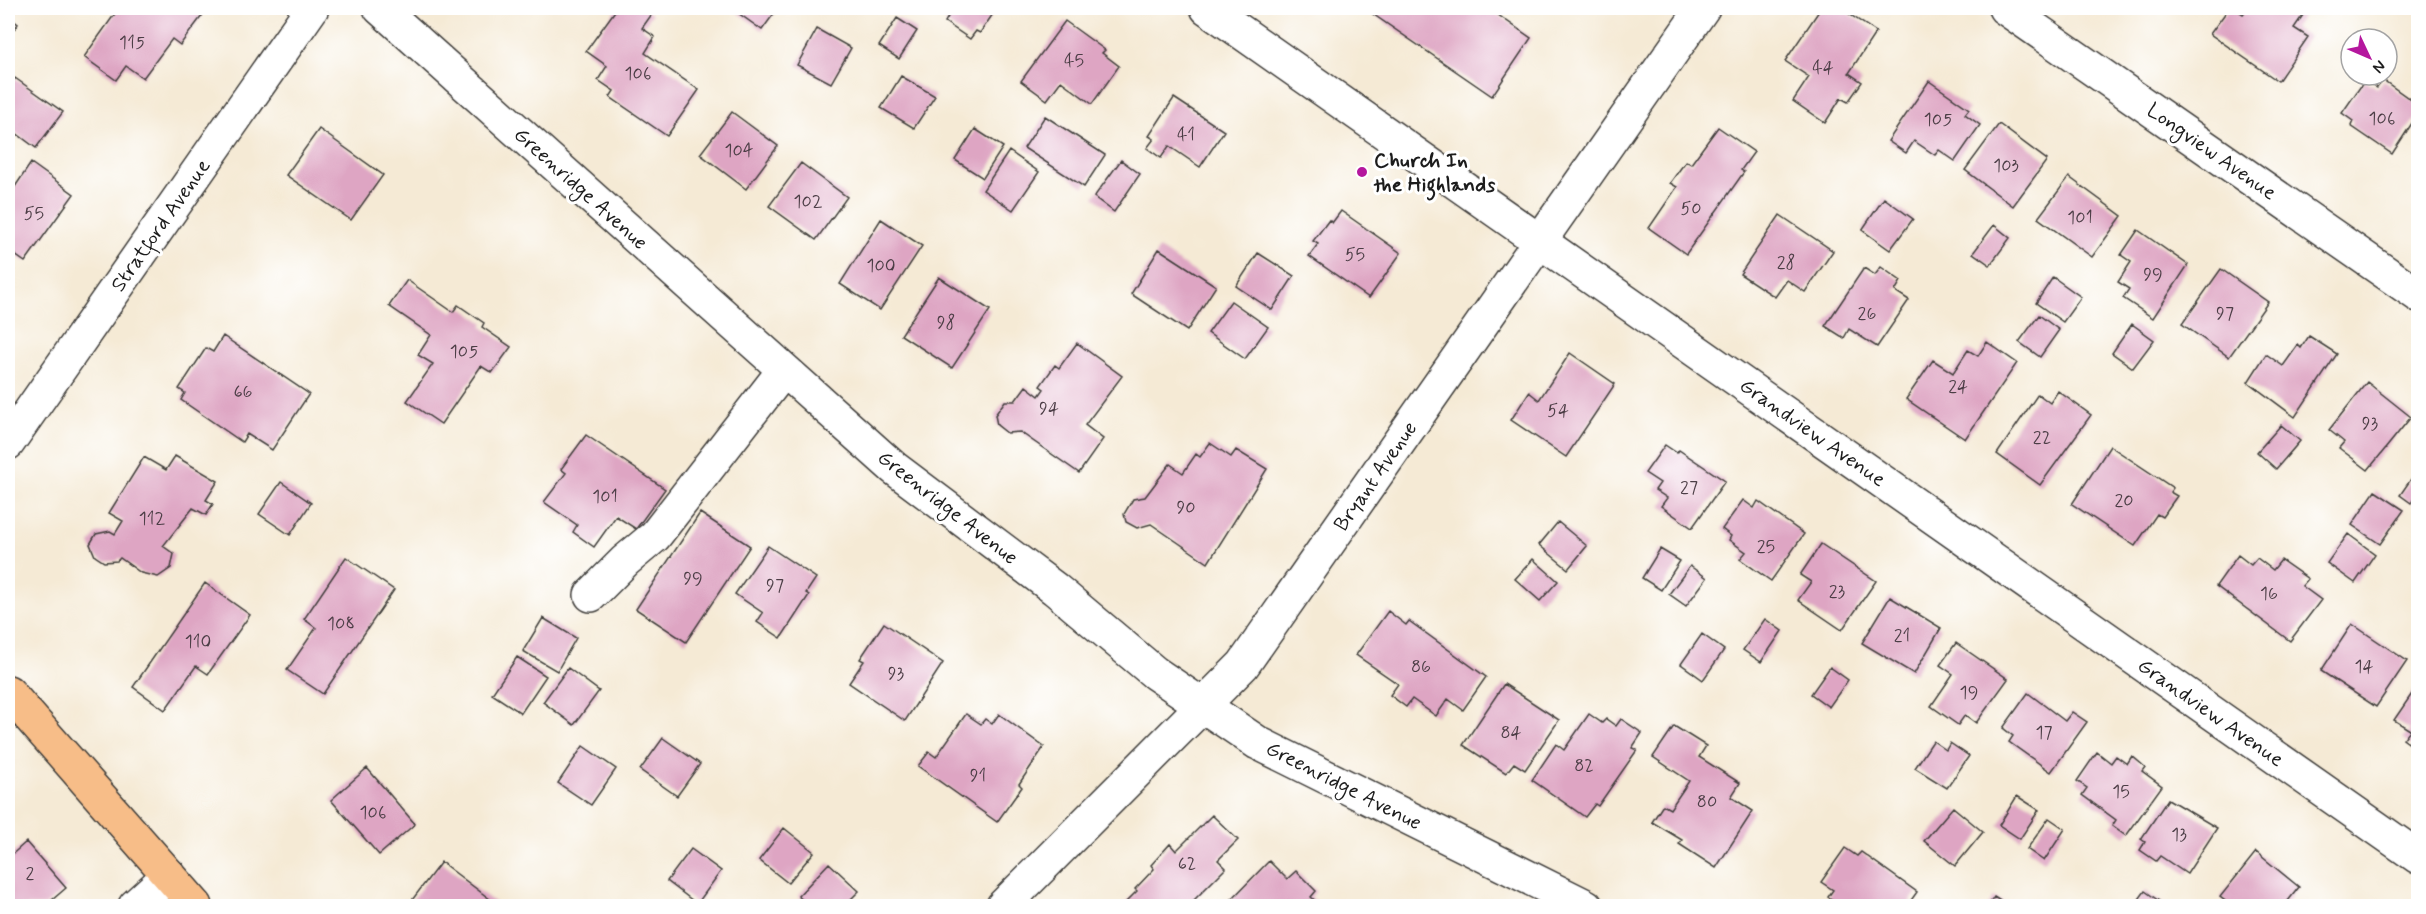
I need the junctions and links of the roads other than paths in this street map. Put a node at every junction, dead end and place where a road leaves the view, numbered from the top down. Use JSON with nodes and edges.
{"nodes":[{"id":1,"x":312,"y":8,"type":"edge"},
{"id":2,"x":380,"y":8,"type":"edge"},
{"id":3,"x":1207,"y":8,"type":"edge"},
{"id":4,"x":1703,"y":8,"type":"edge"},
{"id":5,"x":2005,"y":8,"type":"edge"},
{"id":6,"x":1540,"y":241,"type":"junction"},
{"id":7,"x":2418,"y":296,"type":"edge"},
{"id":8,"x":784,"y":370,"type":"junction"},
{"id":9,"x":8,"y":443,"type":"edge"},
{"id":10,"x":591,"y":595,"type":"dead end"},
{"id":11,"x":8,"y":692,"type":"edge"},
{"id":12,"x":1202,"y":705,"type":"junction"},
{"id":13,"x":2418,"y":857,"type":"edge"},
{"id":14,"x":169,"y":875,"type":"junction"},
{"id":15,"x":135,"y":906,"type":"edge"},
{"id":16,"x":196,"y":906,"type":"edge"},
{"id":17,"x":1003,"y":906,"type":"edge"},
{"id":18,"x":1586,"y":906,"type":"edge"}],
"edges":[{"from":1,"to":9,"type":"street","name":"Stratford Avenue"},
{"from":2,"to":8,"type":"street","name":"Greenridge Avenue"},
{"from":3,"to":6,"type":"street","name":"Grandview Avenue"},
{"from":4,"to":6,"type":"street","name":"Bryant Avenue"},
{"from":5,"to":7,"type":"street","name":"Longview Avenue"},
{"from":6,"to":12,"type":"street","name":"Bryant Avenue"},
{"from":6,"to":13,"type":"street","name":"Grandview Avenue"},
{"from":8,"to":10,"type":"street"},
{"from":8,"to":12,"type":"street","name":"Greenridge Avenue"},
{"from":11,"to":14,"type":"main road"},
{"from":12,"to":17,"type":"street","name":"Bryant Avenue"},
{"from":12,"to":18,"type":"street","name":"Greenridge Avenue"},
{"from":14,"to":15,"type":"street"},
{"from":14,"to":16,"type":"main road"}]}
